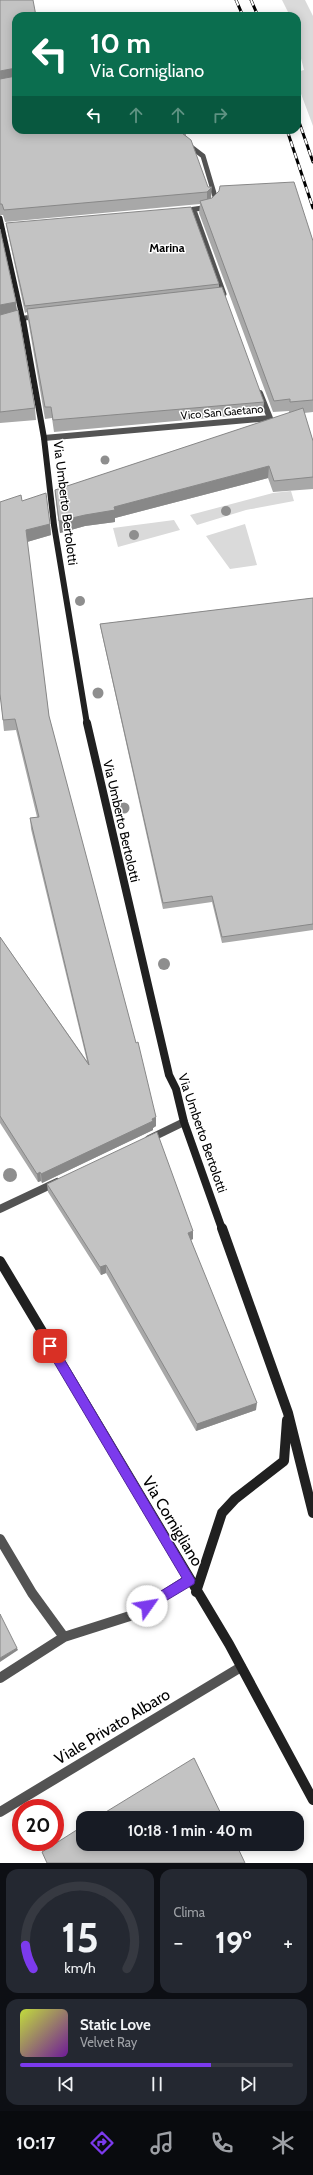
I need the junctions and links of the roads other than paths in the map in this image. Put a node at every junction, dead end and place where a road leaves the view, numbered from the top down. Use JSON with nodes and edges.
{"nodes":[{"id":1,"x":181,"y":139,"type":"edge"},
{"id":2,"x":194,"y":210,"type":"junction"},
{"id":3,"x":178,"y":212,"type":"edge"},
{"id":4,"x":0,"y":218,"type":"edge"},
{"id":5,"x":9,"y":225,"type":"edge"},
{"id":6,"x":1,"y":226,"type":"edge"},
{"id":7,"x":224,"y":294,"type":"junction"},
{"id":8,"x":216,"y":295,"type":"edge"},
{"id":9,"x":226,"y":301,"type":"edge"},
{"id":10,"x":48,"y":314,"type":"edge"},
{"id":11,"x":22,"y":317,"type":"junction"},
{"id":12,"x":0,"y":322,"type":"edge"},
{"id":13,"x":259,"y":389,"type":"edge"},
{"id":14,"x":44,"y":438,"type":"junction"},
{"id":15,"x":184,"y":1122,"type":"junction"},
{"id":16,"x":143,"y":1142,"type":"edge"},
{"id":17,"x":66,"y":1178,"type":"edge"},
{"id":18,"x":0,"y":1208,"type":"edge"},
{"id":19,"x":1,"y":1264,"type":"edge"},
{"id":20,"x":288,"y":1413,"type":"junction"},
{"id":21,"x":313,"y":1513,"type":"edge"},
{"id":22,"x":0,"y":1539,"type":"edge"},
{"id":23,"x":189,"y":1580,"type":"junction"},
{"id":24,"x":196,"y":1592,"type":"junction"},
{"id":25,"x":64,"y":1637,"type":"junction"},
{"id":26,"x":241,"y":1667,"type":"junction"},
{"id":27,"x":0,"y":1678,"type":"edge"},
{"id":28,"x":313,"y":1800,"type":"edge"},
{"id":29,"x":0,"y":1812,"type":"edge"}],
"edges":[{"from":1,"to":2,"type":"street"},
{"from":2,"to":3,"type":"street"},
{"from":2,"to":7,"type":"street"},
{"from":4,"to":6,"type":"street","name":"Via Umberto Bertolotti"},
{"from":5,"to":6,"type":"street"},
{"from":6,"to":11,"type":"street","name":"Via Umberto Bertolotti"},
{"from":7,"to":8,"type":"street"},
{"from":7,"to":9,"type":"street"},
{"from":10,"to":11,"type":"street"},
{"from":11,"to":12,"type":"street"},
{"from":11,"to":14,"type":"street","name":"Via Umberto Bertolotti"},
{"from":13,"to":14,"type":"street","name":"Vico San Gaetano"},
{"from":14,"to":15,"type":"street","name":"Via Umberto Bertolotti"},
{"from":15,"to":16,"type":"street"},
{"from":15,"to":20,"type":"street","name":"Via Umberto Bertolotti"},
{"from":17,"to":18,"type":"street"},
{"from":19,"to":23,"type":"street","name":"Via Cornigliano"},
{"from":20,"to":21,"type":"street","name":"Via Umberto Bertolotti"},
{"from":20,"to":24,"type":"street"},
{"from":22,"to":25,"type":"street"},
{"from":23,"to":24,"type":"street","name":"Via Cornigliano"},
{"from":23,"to":25,"type":"street"},
{"from":24,"to":26,"type":"street","name":"Via Cornigliano"},
{"from":25,"to":27,"type":"street"},
{"from":26,"to":28,"type":"street","name":"Via Cornigliano"},
{"from":26,"to":29,"type":"street","name":"Viale Privato Albaro"}]}
